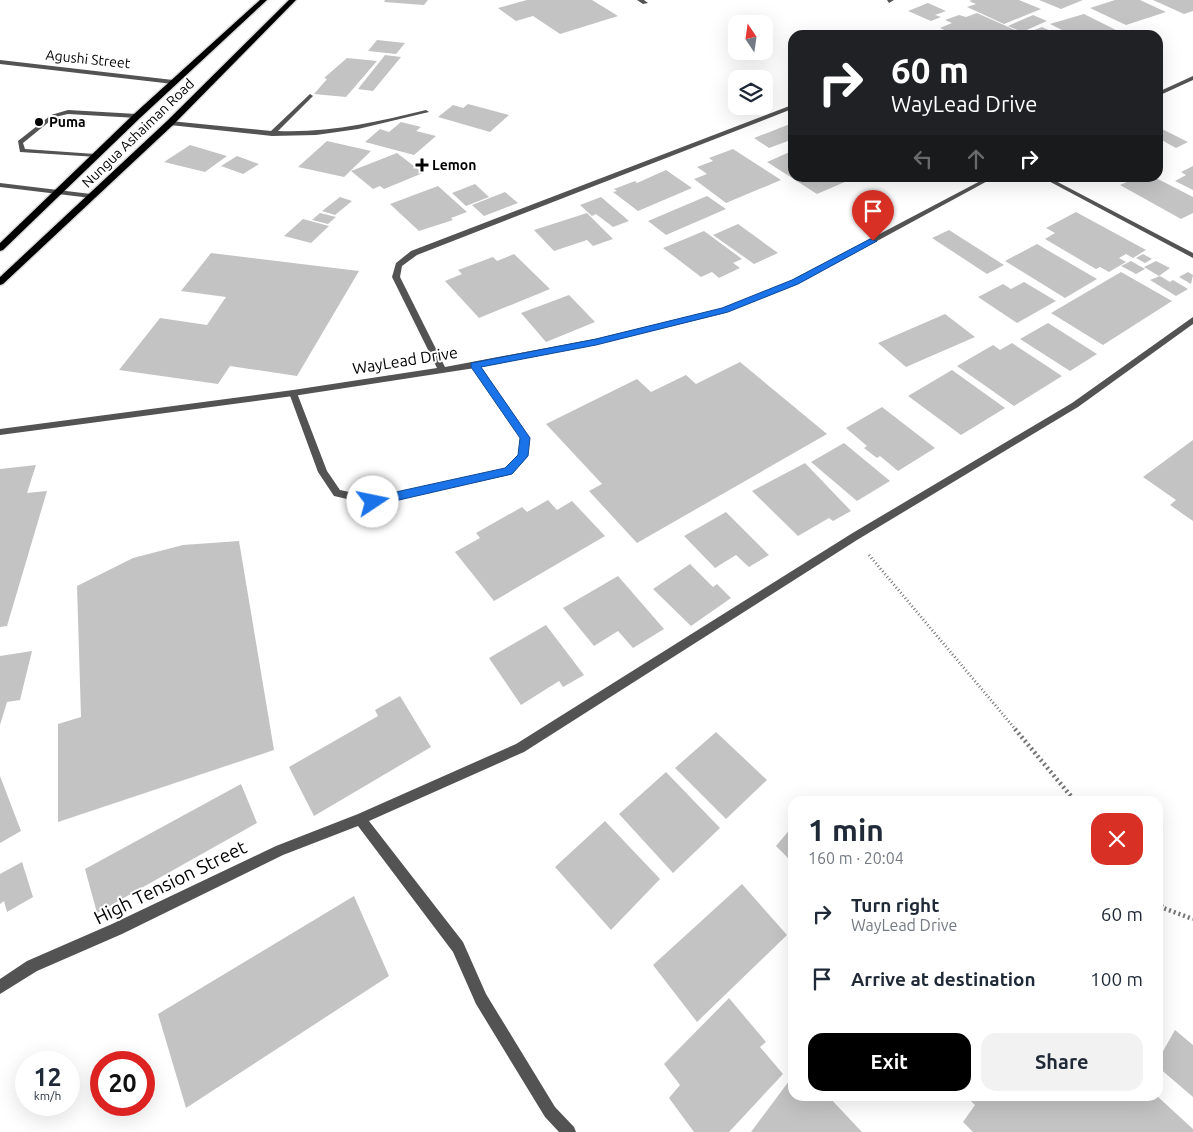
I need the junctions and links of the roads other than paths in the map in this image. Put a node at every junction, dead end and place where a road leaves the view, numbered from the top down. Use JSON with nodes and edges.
{"nodes":[{"id":1,"x":264,"y":0,"type":"edge"},
{"id":2,"x":293,"y":0,"type":"edge"},
{"id":3,"x":0,"y":62,"type":"edge"},
{"id":4,"x":1193,"y":78,"type":"edge"},
{"id":5,"x":173,"y":82,"type":"junction"},
{"id":6,"x":1163,"y":92,"type":"edge"},
{"id":7,"x":310,"y":96,"type":"dead end"},
{"id":8,"x":788,"y":109,"type":"edge"},
{"id":9,"x":426,"y":112,"type":"dead end"},
{"id":10,"x":137,"y":116,"type":"junction"},
{"id":11,"x":170,"y":123,"type":"junction"},
{"id":12,"x":272,"y":134,"type":"junction"},
{"id":13,"x":95,"y":156,"type":"junction"},
{"id":14,"x":982,"y":182,"type":"edge"},
{"id":15,"x":1054,"y":182,"type":"edge"},
{"id":16,"x":0,"y":185,"type":"edge"},
{"id":17,"x":58,"y":193,"type":"junction"},
{"id":18,"x":91,"y":196,"type":"junction"},
{"id":19,"x":0,"y":248,"type":"edge"},
{"id":20,"x":1193,"y":256,"type":"edge"},
{"id":21,"x":0,"y":282,"type":"edge"},
{"id":22,"x":1193,"y":320,"type":"edge"},
{"id":23,"x":475,"y":365,"type":"junction"},
{"id":24,"x":442,"y":370,"type":"junction"},
{"id":25,"x":293,"y":393,"type":"junction"},
{"id":26,"x":0,"y":432,"type":"edge"},
{"id":27,"x":360,"y":819,"type":"junction"},
{"id":28,"x":0,"y":987,"type":"edge"},
{"id":29,"x":568,"y":1132,"type":"edge"}],
"edges":[{"from":1,"to":5,"type":"main road","name":"Nungua Ashaiman Road"},
{"from":2,"to":11,"type":"main road","name":"Nungua Ashaiman Road"},
{"from":3,"to":5,"type":"street","name":"Agushi Street"},
{"from":4,"to":6,"type":"street"},
{"from":5,"to":10,"type":"main road","name":"Nungua Ashaiman Road"},
{"from":7,"to":12,"type":"street"},
{"from":8,"to":24,"type":"street"},
{"from":9,"to":12,"type":"street"},
{"from":10,"to":13,"type":"main road","name":"Nungua Ashaiman Road"},
{"from":10,"to":13,"type":"street"},
{"from":11,"to":12,"type":"street"},
{"from":11,"to":18,"type":"main road","name":"Nungua Ashaiman Road"},
{"from":13,"to":17,"type":"main road","name":"Nungua Ashaiman Road"},
{"from":14,"to":23,"type":"street","name":"WayLead Drive"},
{"from":15,"to":20,"type":"street"},
{"from":16,"to":17,"type":"street"},
{"from":17,"to":18,"type":"street"},
{"from":17,"to":19,"type":"main road","name":"Nungua Ashaiman Road"},
{"from":18,"to":21,"type":"main road","name":"Nungua Ashaiman Road"},
{"from":22,"to":27,"type":"street","name":"High Tension Street"},
{"from":23,"to":24,"type":"street","name":"WayLead Drive"},
{"from":23,"to":25,"type":"street"},
{"from":24,"to":25,"type":"street","name":"WayLead Drive"},
{"from":25,"to":26,"type":"street","name":"WayLead Drive"},
{"from":27,"to":28,"type":"street","name":"High Tension Street"},
{"from":27,"to":29,"type":"street"}]}
